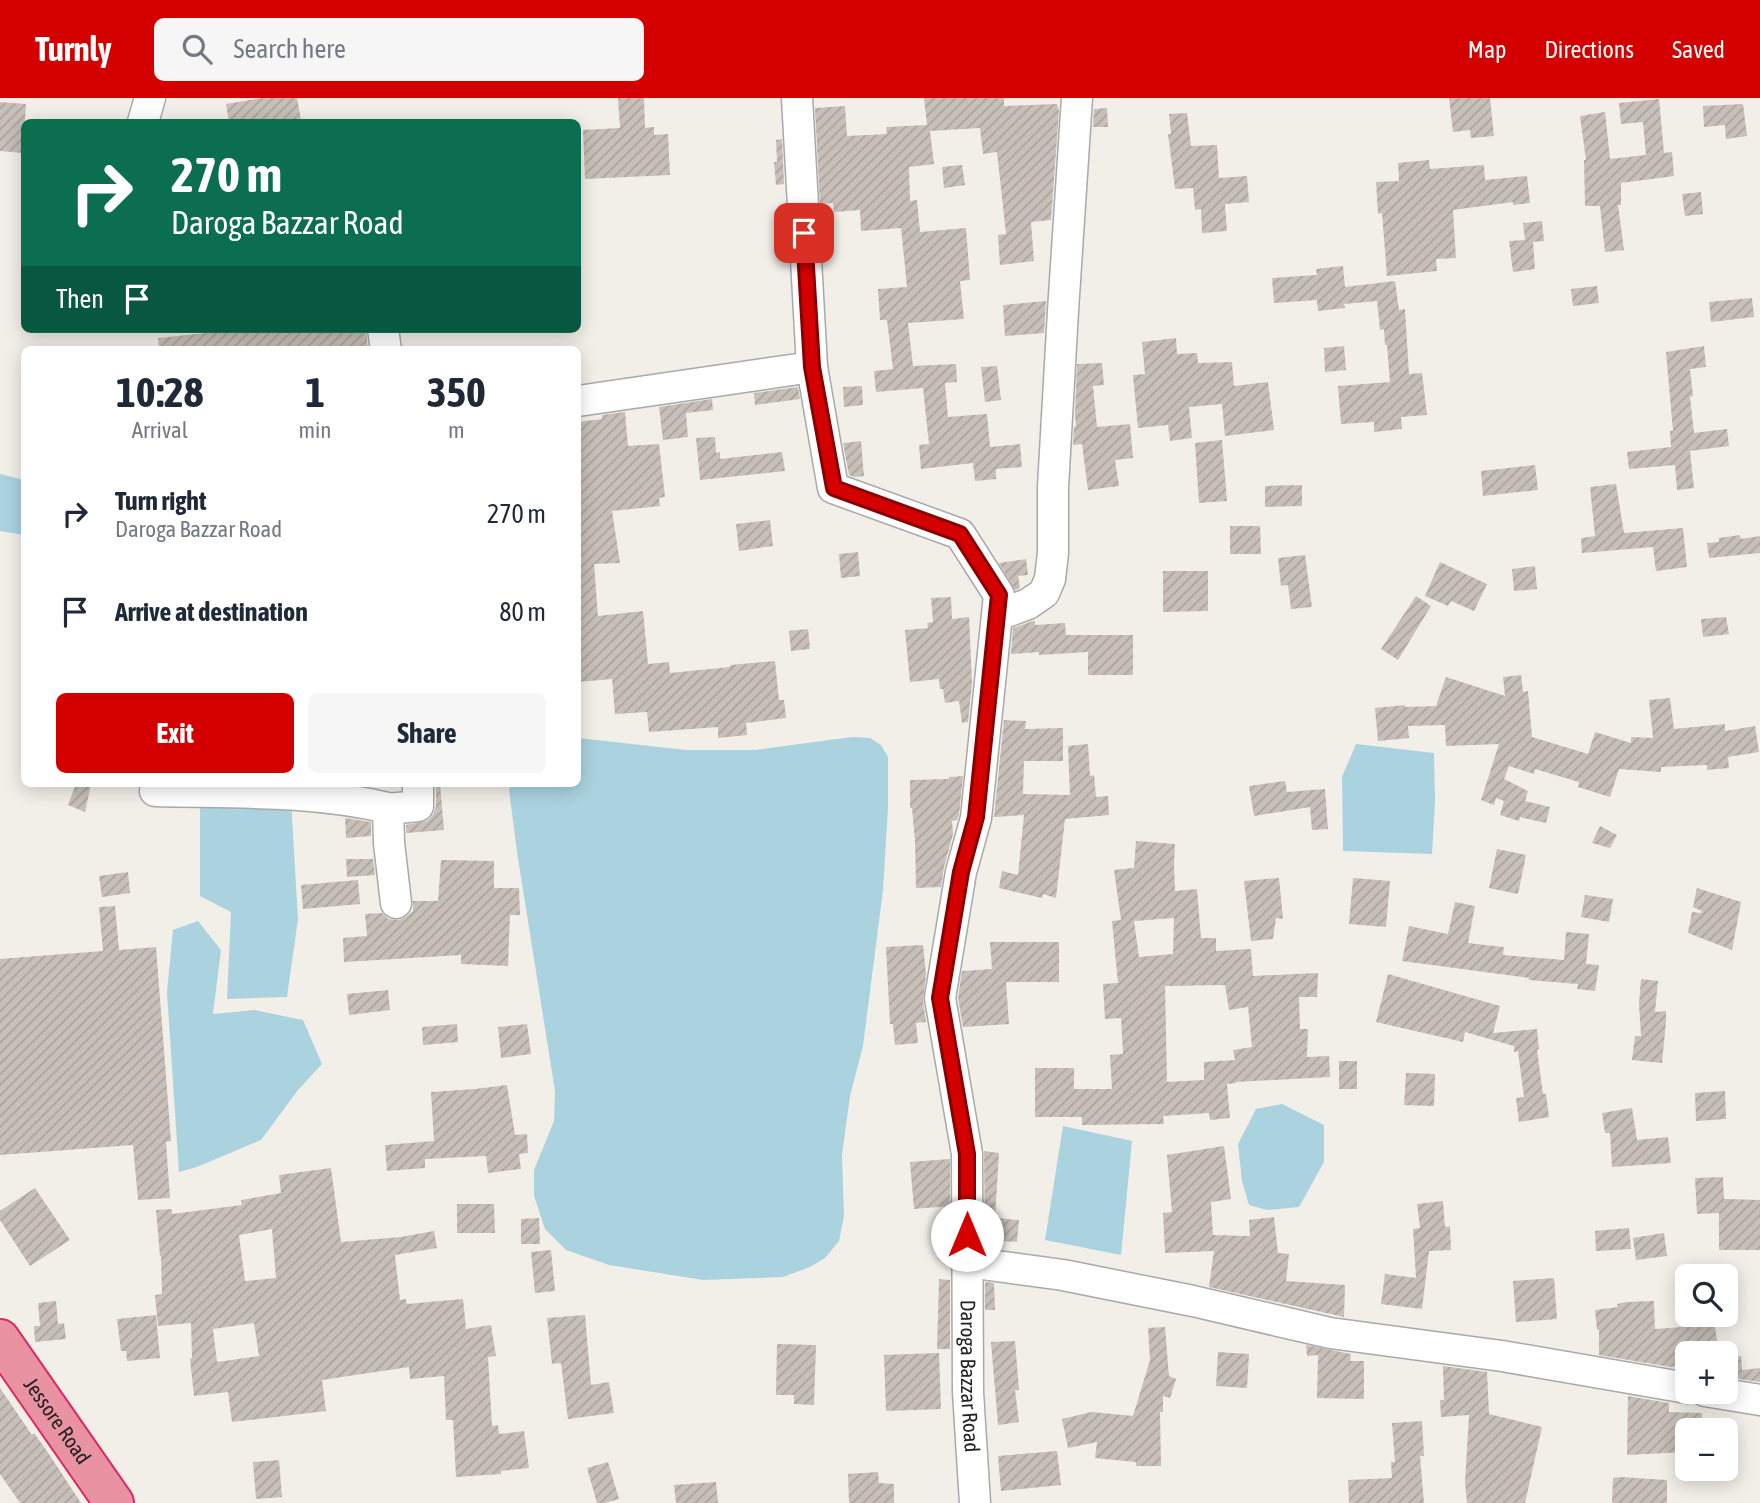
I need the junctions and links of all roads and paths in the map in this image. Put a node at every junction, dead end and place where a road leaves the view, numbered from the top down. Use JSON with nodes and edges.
{"nodes":[{"id":1,"x":150,"y":98,"type":"edge"},
{"id":2,"x":797,"y":98,"type":"edge"},
{"id":3,"x":1077,"y":98,"type":"edge"},
{"id":4,"x":144,"y":119,"type":"edge"},
{"id":5,"x":812,"y":367,"type":"junction"},
{"id":6,"x":581,"y":401,"type":"edge"},
{"id":7,"x":998,"y":615,"type":"junction"},
{"id":8,"x":418,"y":787,"type":"edge"},
{"id":9,"x":155,"y":791,"type":"dead end"},
{"id":10,"x":388,"y":808,"type":"junction"},
{"id":11,"x":396,"y":903,"type":"dead end"},
{"id":12,"x":967,"y":1262,"type":"junction"},
{"id":13,"x":0,"y":1339,"type":"edge"},
{"id":14,"x":1675,"y":1386,"type":"edge"},
{"id":15,"x":1738,"y":1397,"type":"edge"},
{"id":16,"x":1760,"y":1401,"type":"edge"},
{"id":17,"x":114,"y":1503,"type":"edge"},
{"id":18,"x":975,"y":1503,"type":"edge"}],
"edges":[{"from":1,"to":4,"type":"street"},
{"from":2,"to":5,"type":"street","name":"Daroga Bazzar Road"},
{"from":3,"to":7,"type":"street"},
{"from":5,"to":6,"type":"street"},
{"from":5,"to":7,"type":"street","name":"Daroga Bazzar Road"},
{"from":7,"to":12,"type":"street","name":"Daroga Bazzar Road"},
{"from":8,"to":10,"type":"street"},
{"from":9,"to":10,"type":"street"},
{"from":10,"to":11,"type":"street"},
{"from":12,"to":14,"type":"street"},
{"from":12,"to":18,"type":"street","name":"Daroga Bazzar Road"},
{"from":13,"to":17,"type":"highway","name":"Jessore Road"},
{"from":15,"to":16,"type":"street"}]}
